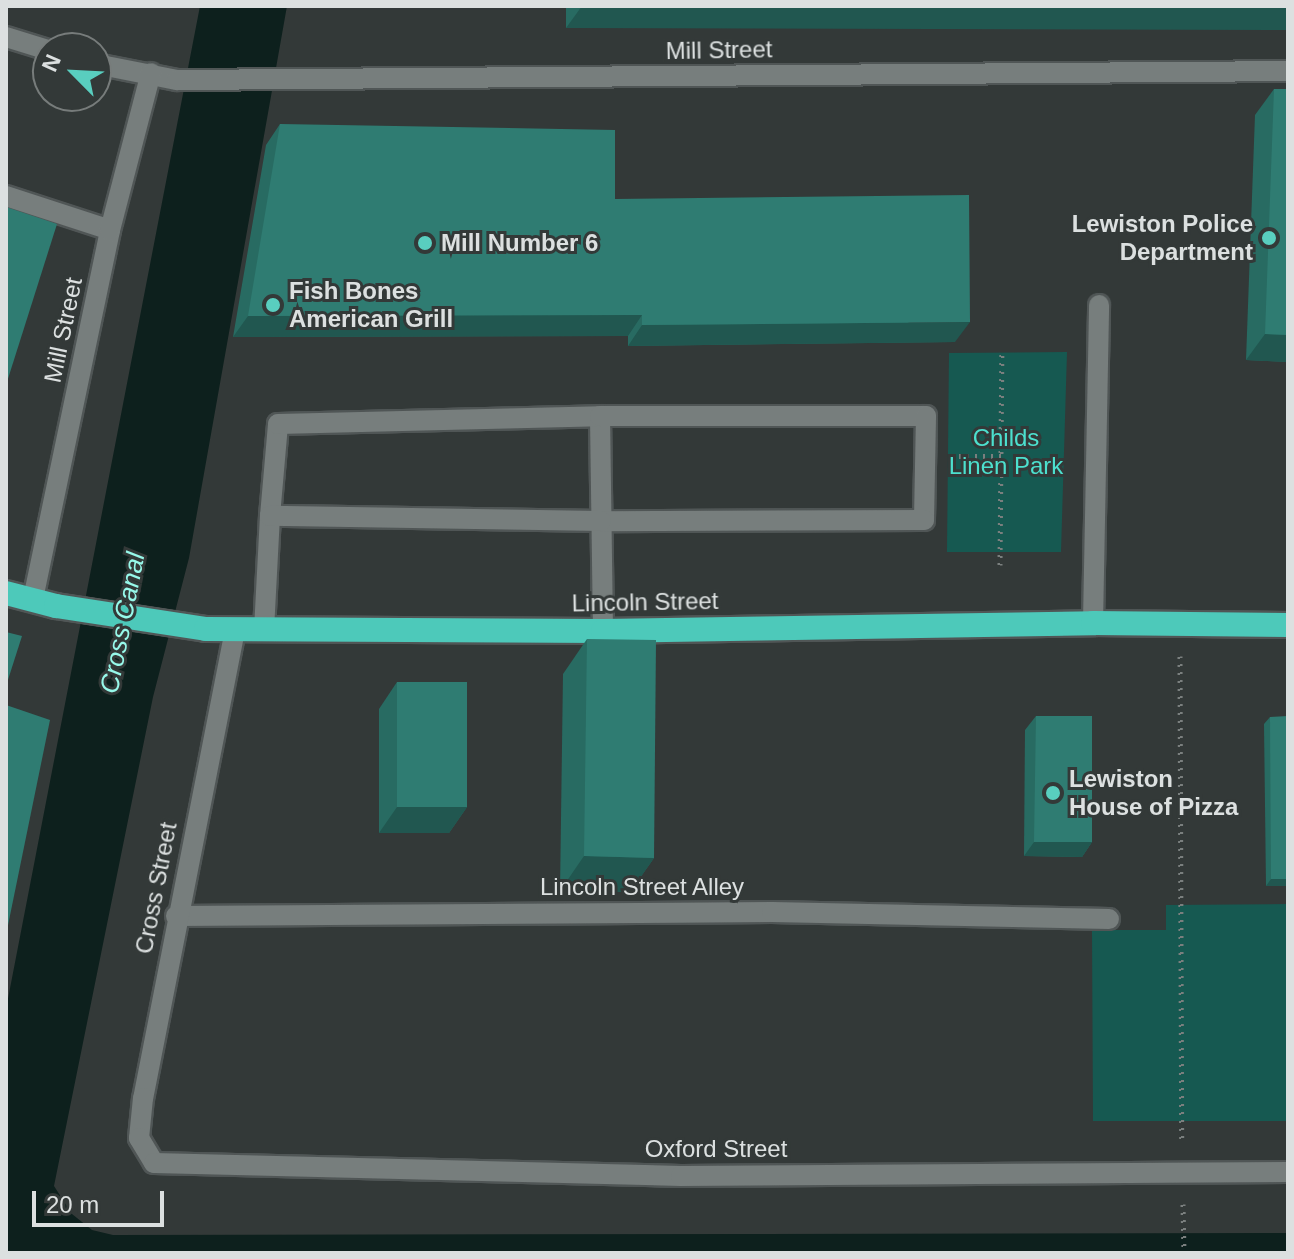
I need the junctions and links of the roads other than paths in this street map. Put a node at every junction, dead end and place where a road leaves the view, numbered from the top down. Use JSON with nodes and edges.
{"nodes":[{"id":1,"x":6,"y":37,"type":"edge"},
{"id":2,"x":32,"y":45,"type":"edge"},
{"id":3,"x":112,"y":67,"type":"edge"},
{"id":4,"x":1288,"y":71,"type":"edge"},
{"id":5,"x":151,"y":73,"type":"junction"},
{"id":6,"x":6,"y":196,"type":"edge"},
{"id":7,"x":110,"y":230,"type":"junction"},
{"id":8,"x":1099,"y":305,"type":"dead end"},
{"id":9,"x":600,"y":416,"type":"junction"},
{"id":10,"x":270,"y":516,"type":"junction"},
{"id":11,"x":601,"y":521,"type":"junction"},
{"id":12,"x":6,"y":593,"type":"edge"},
{"id":13,"x":45,"y":602,"type":"junction"},
{"id":14,"x":1093,"y":623,"type":"junction"},
{"id":15,"x":1288,"y":625,"type":"edge"},
{"id":16,"x":235,"y":630,"type":"junction"},
{"id":17,"x":264,"y":630,"type":"junction"},
{"id":18,"x":603,"y":631,"type":"junction"},
{"id":19,"x":176,"y":916,"type":"junction"},
{"id":20,"x":1109,"y":919,"type":"dead end"},
{"id":21,"x":148,"y":1157,"type":"joint"},
{"id":22,"x":1288,"y":1172,"type":"edge"}],
"edges":[{"from":1,"to":2,"type":"street"},
{"from":3,"to":5,"type":"street","name":"Mill Street"},
{"from":4,"to":5,"type":"street","name":"Mill Street"},
{"from":5,"to":7,"type":"street","name":"Mill Street"},
{"from":6,"to":7,"type":"street"},
{"from":7,"to":13,"type":"street","name":"Mill Street"},
{"from":8,"to":14,"type":"street"},
{"from":9,"to":10,"type":"street"},
{"from":9,"to":11,"type":"street"},
{"from":9,"to":11,"type":"street"},
{"from":10,"to":11,"type":"street"},
{"from":10,"to":17,"type":"street"},
{"from":11,"to":18,"type":"street"},
{"from":12,"to":13,"type":"highway","name":"Lincoln Street"},
{"from":13,"to":16,"type":"highway","name":"Lincoln Street"},
{"from":14,"to":15,"type":"highway","name":"Lincoln Street"},
{"from":14,"to":18,"type":"highway","name":"Lincoln Street"},
{"from":16,"to":17,"type":"highway","name":"Lincoln Street"},
{"from":16,"to":19,"type":"street","name":"Cross Street"},
{"from":17,"to":18,"type":"highway","name":"Lincoln Street"},
{"from":19,"to":20,"type":"street","name":"Lincoln Street Alley"},
{"from":19,"to":21,"type":"street","name":"Cross Street"},
{"from":21,"to":22,"type":"street","name":"Oxford Street"}]}
